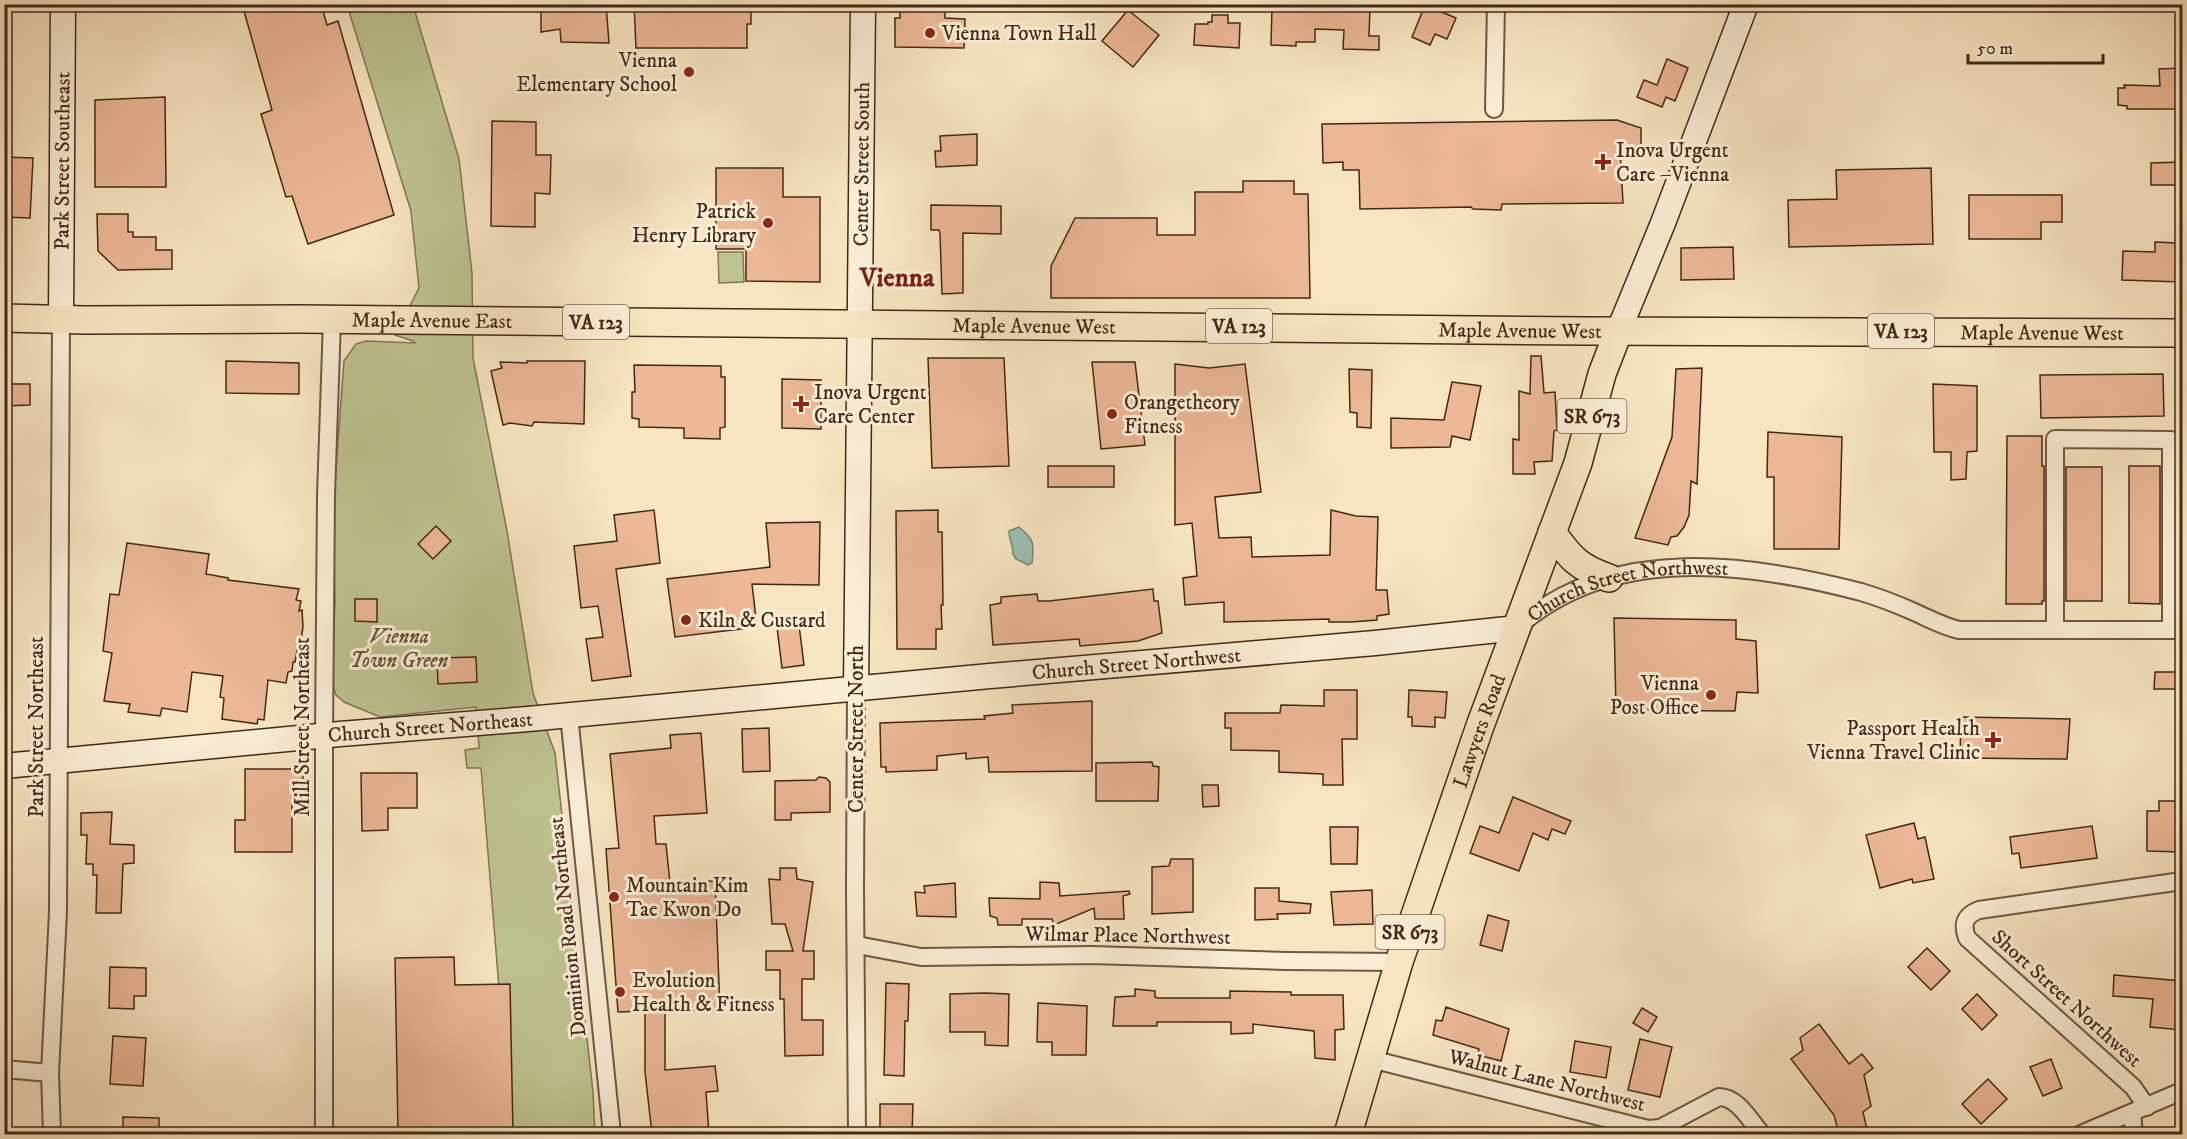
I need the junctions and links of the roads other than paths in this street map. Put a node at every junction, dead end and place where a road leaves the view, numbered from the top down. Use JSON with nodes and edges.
{"nodes":[{"id":1,"x":63,"y":4,"type":"edge"},
{"id":2,"x":863,"y":4,"type":"edge"},
{"id":3,"x":1496,"y":4,"type":"edge"},
{"id":4,"x":1746,"y":4,"type":"edge"},
{"id":5,"x":1494,"y":109,"type":"dead end"},
{"id":6,"x":4,"y":318,"type":"edge"},
{"id":7,"x":61,"y":319,"type":"junction"},
{"id":8,"x":332,"y":320,"type":"junction"},
{"id":9,"x":860,"y":323,"type":"junction"},
{"id":10,"x":1619,"y":330,"type":"junction"},
{"id":11,"x":2182,"y":333,"type":"edge"},
{"id":12,"x":1552,"y":532,"type":"junction"},
{"id":13,"x":1609,"y":578,"type":"junction"},
{"id":14,"x":1516,"y":628,"type":"junction"},
{"id":15,"x":2055,"y":629,"type":"junction"},
{"id":16,"x":2177,"y":629,"type":"edge"},
{"id":17,"x":856,"y":690,"type":"junction"},
{"id":18,"x":568,"y":715,"type":"junction"},
{"id":19,"x":324,"y":736,"type":"junction"},
{"id":20,"x":58,"y":761,"type":"junction"},
{"id":21,"x":4,"y":766,"type":"edge"},
{"id":22,"x":2182,"y":881,"type":"edge"},
{"id":23,"x":856,"y":945,"type":"junction"},
{"id":24,"x":1399,"y":962,"type":"junction"},
{"id":25,"x":1371,"y":1059,"type":"junction"},
{"id":26,"x":4,"y":1069,"type":"edge"},
{"id":27,"x":50,"y":1073,"type":"junction"},
{"id":28,"x":2182,"y":1091,"type":"edge"},
{"id":29,"x":2140,"y":1110,"type":"junction"},
{"id":30,"x":52,"y":1134,"type":"edge"},
{"id":31,"x":324,"y":1134,"type":"edge"},
{"id":32,"x":612,"y":1134,"type":"edge"},
{"id":33,"x":857,"y":1134,"type":"edge"},
{"id":34,"x":1348,"y":1134,"type":"edge"},
{"id":35,"x":1762,"y":1134,"type":"edge"},
{"id":36,"x":2081,"y":1134,"type":"edge"},
{"id":37,"x":2134,"y":1134,"type":"edge"}],
"edges":[{"from":1,"to":7,"type":"street","name":"Park Street Southeast"},
{"from":2,"to":9,"type":"street","name":"Center Street South"},
{"from":3,"to":5,"type":"street"},
{"from":4,"to":10,"type":"street"},
{"from":6,"to":7,"type":"main road","name":"Maple Avenue East","number":"VA 123"},
{"from":7,"to":8,"type":"main road","name":"Maple Avenue East","number":"VA 123"},
{"from":7,"to":20,"type":"street","name":"Park Street Northeast"},
{"from":8,"to":9,"type":"main road","name":"Maple Avenue East","number":"VA 123"},
{"from":8,"to":19,"type":"street","name":"Mill Street Northeast"},
{"from":9,"to":10,"type":"main road","name":"Maple Avenue West","number":"VA 123"},
{"from":9,"to":17,"type":"street","name":"Center Street North"},
{"from":10,"to":11,"type":"main road","name":"Maple Avenue West","number":"VA 123"},
{"from":10,"to":12,"type":"main road","name":"Lawyers Road","number":"SR 673"},
{"from":12,"to":13,"type":"main road"},
{"from":12,"to":14,"type":"main road","name":"Lawyers Road","number":"SR 673"},
{"from":13,"to":14,"type":"street","name":"Church Street Northwest"},
{"from":13,"to":15,"type":"street","name":"Church Street Northwest"},
{"from":14,"to":17,"type":"street","name":"Church Street Northwest"},
{"from":14,"to":24,"type":"main road","name":"Lawyers Road","number":"SR 673"},
{"from":15,"to":16,"type":"street","name":"Church Street Northwest"},
{"from":15,"to":16,"type":"street"},
{"from":17,"to":18,"type":"street","name":"Church Street Northeast"},
{"from":17,"to":23,"type":"street","name":"Center Street North"},
{"from":18,"to":19,"type":"street","name":"Church Street Northeast"},
{"from":18,"to":32,"type":"street","name":"Dominion Road Northeast"},
{"from":19,"to":20,"type":"street","name":"Church Street Northeast"},
{"from":19,"to":31,"type":"street","name":"Mill Street Northeast"},
{"from":20,"to":21,"type":"street","name":"Church Street Northeast"},
{"from":20,"to":27,"type":"street","name":"Park Street Northeast"},
{"from":22,"to":29,"type":"street","name":"Short Street Northwest"},
{"from":23,"to":24,"type":"street","name":"Wilmar Place Northwest"},
{"from":23,"to":33,"type":"street","name":"Center Street North"},
{"from":24,"to":25,"type":"main road","name":"Lawyers Road","number":"SR 673"},
{"from":25,"to":34,"type":"main road","name":"Lawyers Road","number":"SR 673"},
{"from":25,"to":35,"type":"street","name":"Walnut Lane Northwest"},
{"from":26,"to":27,"type":"street"},
{"from":27,"to":30,"type":"street","name":"Park Street Northeast"},
{"from":28,"to":29,"type":"street"},
{"from":29,"to":36,"type":"street"},
{"from":29,"to":37,"type":"street"}]}
